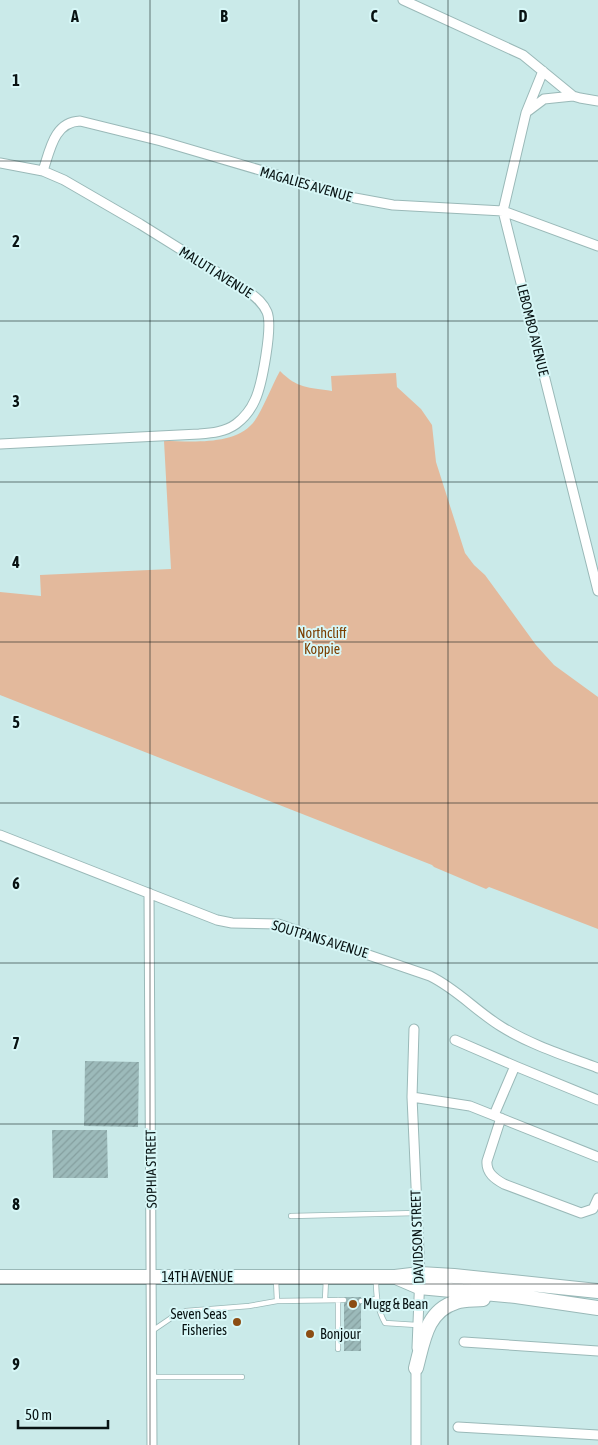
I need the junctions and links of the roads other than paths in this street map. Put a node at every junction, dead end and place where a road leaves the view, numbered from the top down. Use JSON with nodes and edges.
{"nodes":[{"id":1,"x":403,"y":0,"type":"edge"},
{"id":2,"x":542,"y":71,"type":"junction"},
{"id":3,"x":573,"y":96,"type":"junction"},
{"id":4,"x":598,"y":100,"type":"edge"},
{"id":5,"x":526,"y":113,"type":"junction"},
{"id":6,"x":0,"y":163,"type":"edge"},
{"id":7,"x":43,"y":171,"type":"junction"},
{"id":8,"x":503,"y":211,"type":"junction"},
{"id":9,"x":598,"y":246,"type":"edge"},
{"id":10,"x":0,"y":444,"type":"edge"},
{"id":11,"x":598,"y":591,"type":"edge"},
{"id":12,"x":0,"y":836,"type":"edge"},
{"id":13,"x":148,"y":893,"type":"junction"},
{"id":14,"x":414,"y":1029,"type":"dead end"},
{"id":15,"x":455,"y":1040,"type":"dead end"},
{"id":16,"x":514,"y":1066,"type":"junction"},
{"id":17,"x":598,"y":1068,"type":"edge"},
{"id":18,"x":412,"y":1097,"type":"junction"},
{"id":19,"x":598,"y":1100,"type":"edge"},
{"id":20,"x":497,"y":1117,"type":"junction"},
{"id":21,"x":598,"y":1157,"type":"edge"},
{"id":22,"x":598,"y":1198,"type":"edge"},
{"id":23,"x":417,"y":1213,"type":"junction"},
{"id":24,"x":291,"y":1216,"type":"dead end"},
{"id":25,"x":151,"y":1276,"type":"junction"},
{"id":26,"x":326,"y":1276,"type":"junction"},
{"id":27,"x":376,"y":1276,"type":"junction"},
{"id":28,"x":0,"y":1277,"type":"edge"},
{"id":29,"x":276,"y":1277,"type":"junction"},
{"id":30,"x":419,"y":1280,"type":"junction"},
{"id":31,"x":598,"y":1291,"type":"edge"},
{"id":32,"x":516,"y":1296,"type":"junction"},
{"id":33,"x":376,"y":1299,"type":"junction"},
{"id":34,"x":325,"y":1300,"type":"junction"},
{"id":35,"x":338,"y":1300,"type":"junction"},
{"id":36,"x":344,"y":1300,"type":"dead end"},
{"id":37,"x":277,"y":1301,"type":"junction"},
{"id":38,"x":361,"y":1301,"type":"dead end"},
{"id":39,"x":598,"y":1308,"type":"edge"},
{"id":40,"x":417,"y":1325,"type":"junction"},
{"id":41,"x":152,"y":1331,"type":"junction"},
{"id":42,"x":464,"y":1342,"type":"dead end"},
{"id":43,"x":338,"y":1349,"type":"dead end"},
{"id":44,"x":598,"y":1351,"type":"edge"},
{"id":45,"x":416,"y":1368,"type":"junction"},
{"id":46,"x":152,"y":1377,"type":"junction"},
{"id":47,"x":242,"y":1377,"type":"dead end"},
{"id":48,"x":458,"y":1427,"type":"dead end"},
{"id":49,"x":598,"y":1435,"type":"edge"},
{"id":50,"x":152,"y":1445,"type":"edge"},
{"id":51,"x":416,"y":1445,"type":"edge"}],
"edges":[{"from":1,"to":2,"type":"street"},
{"from":2,"to":3,"type":"street"},
{"from":2,"to":5,"type":"street","name":"LEBOMBO AVENUE"},
{"from":3,"to":4,"type":"street"},
{"from":3,"to":5,"type":"street"},
{"from":5,"to":8,"type":"street","name":"LEBOMBO AVENUE"},
{"from":6,"to":7,"type":"street","name":"MALUTI AVENUE"},
{"from":7,"to":8,"type":"street","name":"MAGALIES AVENUE"},
{"from":7,"to":10,"type":"street","name":"MALUTI AVENUE"},
{"from":8,"to":9,"type":"street","name":"MAGALIES AVENUE"},
{"from":8,"to":11,"type":"street","name":"LEBOMBO AVENUE"},
{"from":12,"to":13,"type":"street","name":"SOUTPANS AVENUE"},
{"from":13,"to":17,"type":"street","name":"SOUTPANS AVENUE"},
{"from":13,"to":25,"type":"street","name":"SOPHIA STREET"},
{"from":14,"to":18,"type":"street","name":"DAVIDSON STREET"},
{"from":15,"to":16,"type":"street"},
{"from":16,"to":19,"type":"street"},
{"from":16,"to":20,"type":"street"},
{"from":18,"to":20,"type":"street"},
{"from":18,"to":23,"type":"street","name":"DAVIDSON STREET"},
{"from":20,"to":21,"type":"street"},
{"from":20,"to":22,"type":"street"},
{"from":23,"to":24,"type":"lane"},
{"from":23,"to":30,"type":"street","name":"DAVIDSON STREET"},
{"from":25,"to":28,"type":"main road","name":"14TH AVENUE"},
{"from":25,"to":29,"type":"main road","name":"14TH AVENUE"},
{"from":25,"to":41,"type":"street","name":"SOPHIA STREET"},
{"from":26,"to":27,"type":"main road","name":"14TH AVENUE"},
{"from":26,"to":29,"type":"main road","name":"14TH AVENUE"},
{"from":26,"to":34,"type":"lane"},
{"from":27,"to":30,"type":"main road","name":"14TH AVENUE"},
{"from":27,"to":33,"type":"lane"},
{"from":29,"to":37,"type":"lane"},
{"from":30,"to":31,"type":"main road","name":"14TH AVENUE"},
{"from":30,"to":32,"type":"main road","name":"14TH AVENUE"},
{"from":30,"to":40,"type":"street","name":"DAVIDSON STREET"},
{"from":32,"to":39,"type":"main road","name":"14TH AVENUE"},
{"from":32,"to":45,"type":"main road"},
{"from":33,"to":38,"type":"lane"},
{"from":33,"to":40,"type":"lane"},
{"from":34,"to":35,"type":"lane"},
{"from":34,"to":37,"type":"lane"},
{"from":35,"to":36,"type":"lane"},
{"from":35,"to":43,"type":"lane"},
{"from":37,"to":41,"type":"lane"},
{"from":40,"to":45,"type":"street","name":"DAVIDSON STREET"},
{"from":41,"to":46,"type":"street","name":"SOPHIA STREET"},
{"from":42,"to":44,"type":"street"},
{"from":45,"to":51,"type":"street","name":"DAVIDSON STREET"},
{"from":46,"to":47,"type":"lane"},
{"from":46,"to":50,"type":"street","name":"SOPHIA STREET"},
{"from":48,"to":49,"type":"street"}]}
